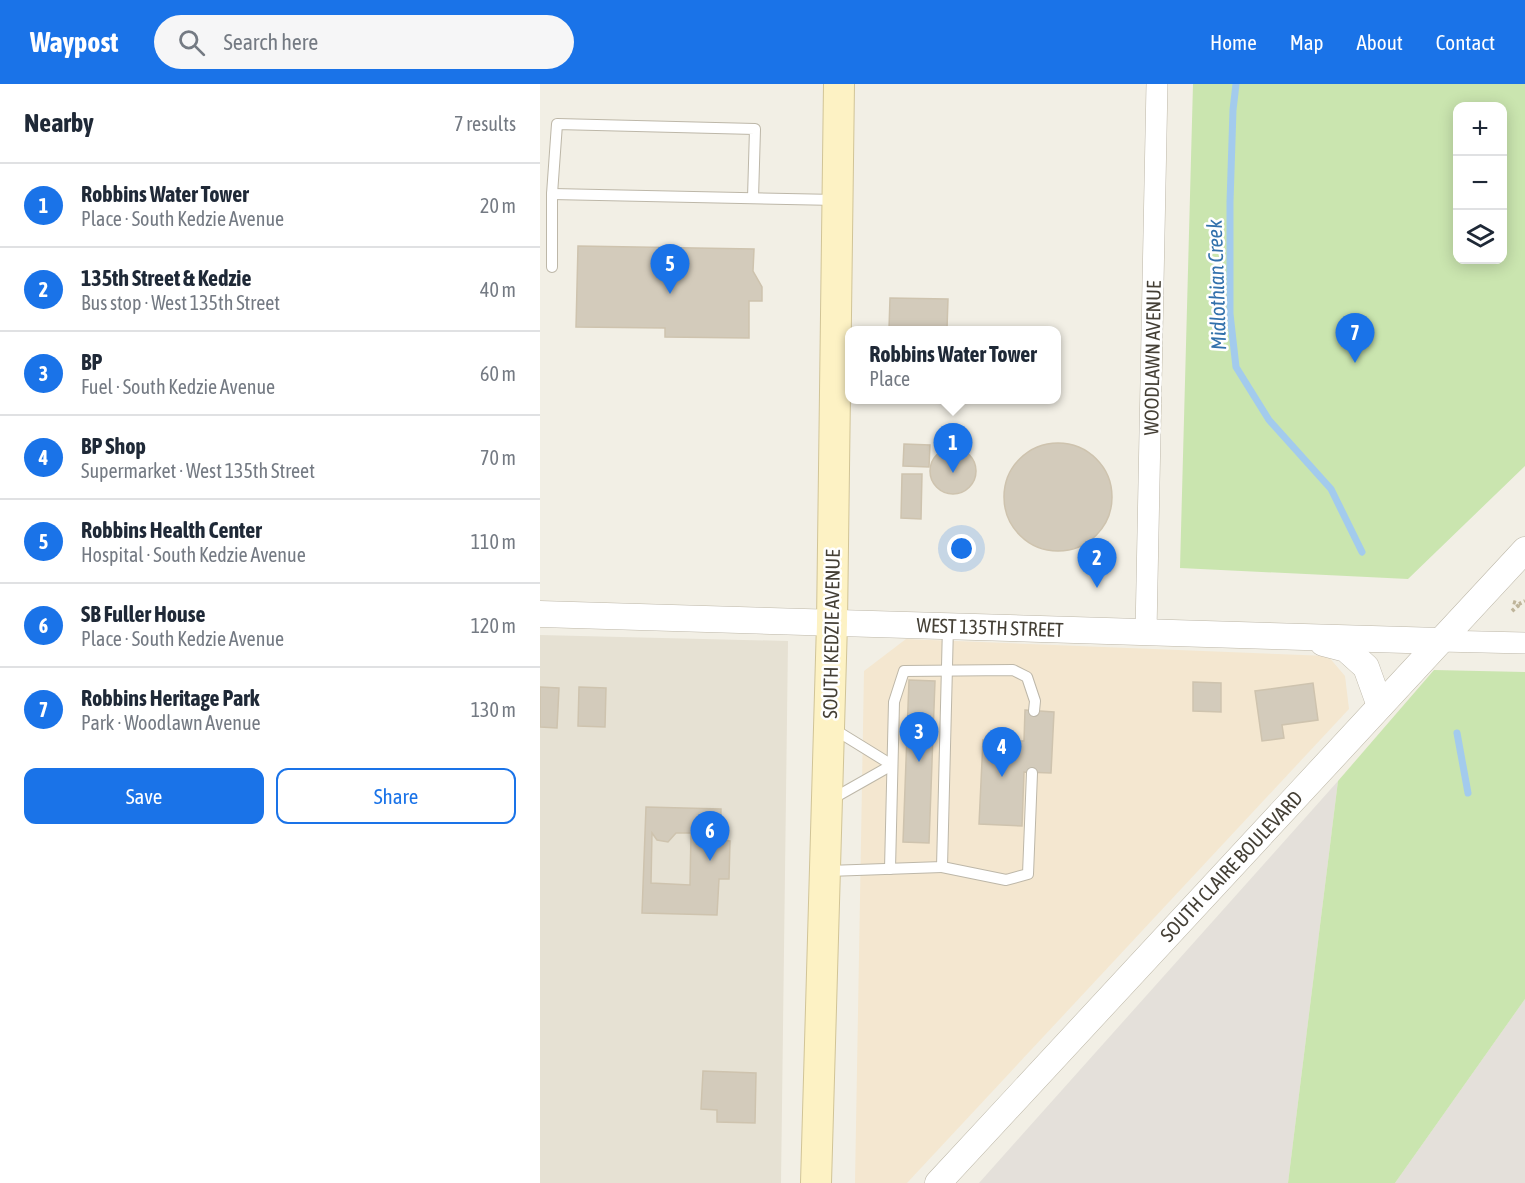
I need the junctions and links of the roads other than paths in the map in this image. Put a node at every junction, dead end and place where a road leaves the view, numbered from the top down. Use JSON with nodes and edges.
{"nodes":[{"id":1,"x":839,"y":84,"type":"edge"},
{"id":2,"x":1157,"y":84,"type":"edge"},
{"id":3,"x":552,"y":194,"type":"junction"},
{"id":4,"x":753,"y":198,"type":"junction"},
{"id":5,"x":837,"y":200,"type":"junction"},
{"id":6,"x":552,"y":267,"type":"dead end"},
{"id":7,"x":1525,"y":550,"type":"edge"},
{"id":8,"x":540,"y":614,"type":"edge"},
{"id":9,"x":832,"y":623,"type":"junction"},
{"id":10,"x":948,"y":626,"type":"junction"},
{"id":11,"x":1146,"y":632,"type":"junction"},
{"id":12,"x":1303,"y":637,"type":"junction"},
{"id":13,"x":1440,"y":641,"type":"junction"},
{"id":14,"x":1525,"y":643,"type":"edge"},
{"id":15,"x":947,"y":670,"type":"junction"},
{"id":16,"x":1380,"y":706,"type":"junction"},
{"id":17,"x":1034,"y":711,"type":"dead end"},
{"id":18,"x":829,"y":726,"type":"junction"},
{"id":19,"x":892,"y":765,"type":"junction"},
{"id":20,"x":1032,"y":773,"type":"dead end"},
{"id":21,"x":827,"y":802,"type":"junction"},
{"id":22,"x":942,"y":867,"type":"junction"},
{"id":23,"x":890,"y":869,"type":"junction"},
{"id":24,"x":825,"y":871,"type":"junction"},
{"id":25,"x":816,"y":1183,"type":"edge"},
{"id":26,"x":938,"y":1183,"type":"edge"}],
"edges":[{"from":1,"to":5,"type":"main road","name":"SOUTH KEDZIE AVENUE"},
{"from":2,"to":11,"type":"street","name":"WOODLAWN AVENUE"},
{"from":3,"to":4,"type":"lane"},
{"from":3,"to":4,"type":"lane"},
{"from":3,"to":6,"type":"lane"},
{"from":4,"to":5,"type":"lane"},
{"from":5,"to":9,"type":"main road","name":"SOUTH KEDZIE AVENUE"},
{"from":7,"to":13,"type":"street","name":"SOUTH CLAIRE BOULEVARD"},
{"from":8,"to":9,"type":"street","name":"WEST 135TH STREET"},
{"from":9,"to":10,"type":"street","name":"WEST 135TH STREET"},
{"from":9,"to":18,"type":"main road","name":"SOUTH KEDZIE AVENUE"},
{"from":10,"to":11,"type":"street","name":"WEST 135TH STREET"},
{"from":10,"to":15,"type":"lane"},
{"from":11,"to":12,"type":"street","name":"WEST 135TH STREET"},
{"from":12,"to":13,"type":"street","name":"WEST 135TH STREET"},
{"from":12,"to":16,"type":"street"},
{"from":13,"to":14,"type":"street"},
{"from":13,"to":16,"type":"street","name":"SOUTH CLAIRE BOULEVARD"},
{"from":15,"to":17,"type":"lane"},
{"from":15,"to":19,"type":"lane"},
{"from":15,"to":22,"type":"lane"},
{"from":16,"to":26,"type":"street","name":"SOUTH CLAIRE BOULEVARD"},
{"from":18,"to":19,"type":"lane"},
{"from":18,"to":21,"type":"main road","name":"SOUTH KEDZIE AVENUE"},
{"from":19,"to":21,"type":"lane"},
{"from":19,"to":23,"type":"lane"},
{"from":20,"to":22,"type":"lane"},
{"from":21,"to":24,"type":"main road","name":"SOUTH KEDZIE AVENUE"},
{"from":22,"to":23,"type":"lane"},
{"from":23,"to":24,"type":"lane"},
{"from":24,"to":25,"type":"main road","name":"SOUTH KEDZIE AVENUE"}]}
